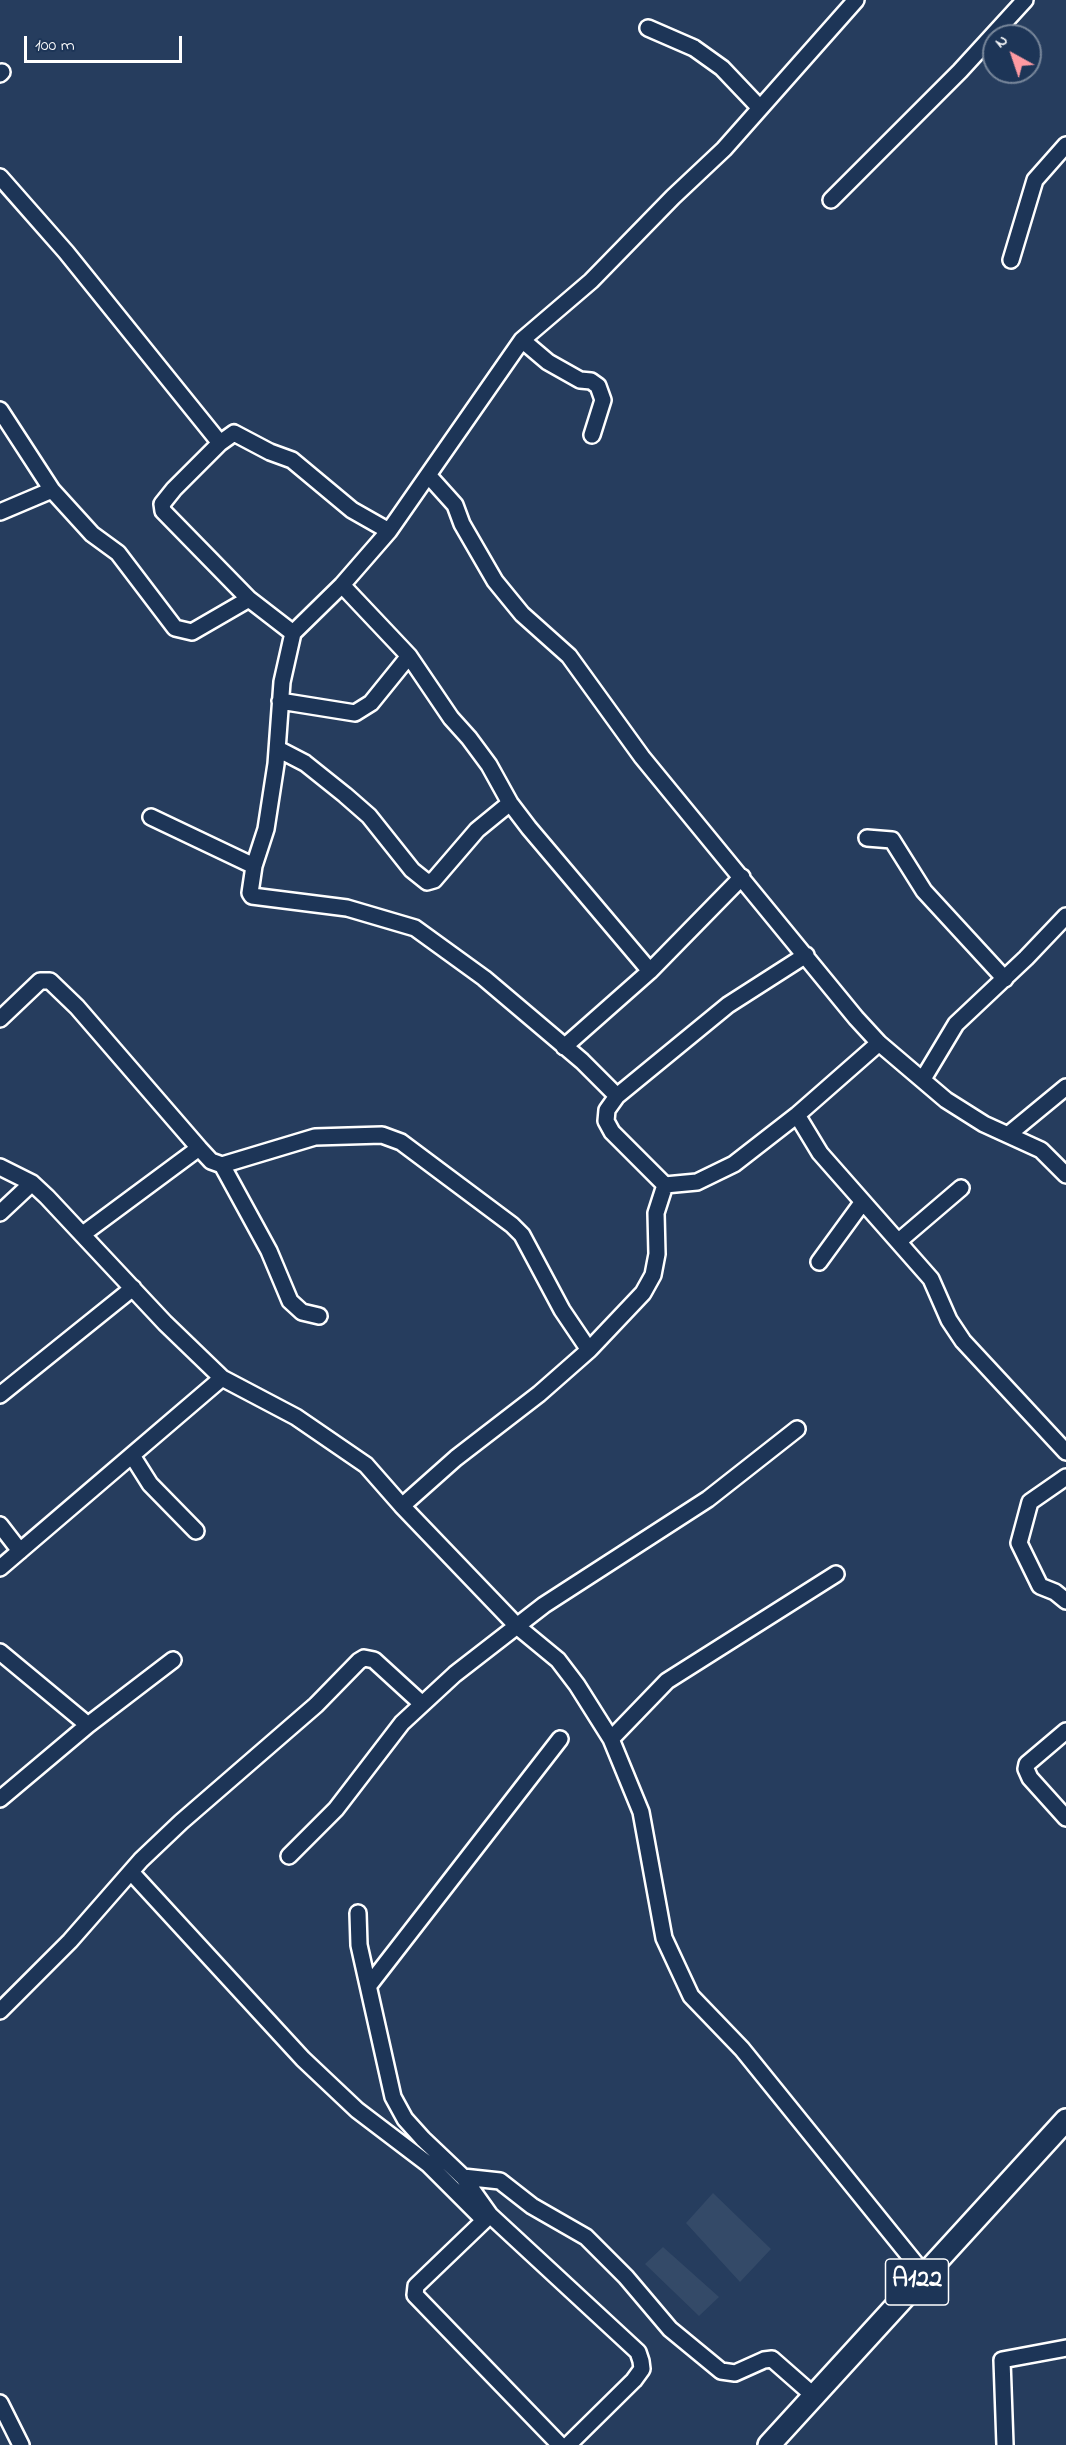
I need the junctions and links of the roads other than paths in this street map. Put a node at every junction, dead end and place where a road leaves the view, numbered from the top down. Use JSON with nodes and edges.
{"nodes":[{"id":1,"x":856,"y":0,"type":"edge"},
{"id":2,"x":1025,"y":0,"type":"edge"},
{"id":3,"x":648,"y":28,"type":"dead end"},
{"id":4,"x":760,"y":108,"type":"junction"},
{"id":5,"x":1066,"y":145,"type":"edge"},
{"id":6,"x":0,"y":177,"type":"edge"},
{"id":7,"x":831,"y":200,"type":"dead end"},
{"id":8,"x":1011,"y":260,"type":"dead end"},
{"id":9,"x":522,"y":340,"type":"junction"},
{"id":10,"x":0,"y":410,"type":"edge"},
{"id":11,"x":592,"y":435,"type":"dead end"},
{"id":12,"x":220,"y":443,"type":"junction"},
{"id":13,"x":428,"y":475,"type":"junction"},
{"id":14,"x":52,"y":490,"type":"junction"},
{"id":15,"x":0,"y":512,"type":"edge"},
{"id":16,"x":389,"y":531,"type":"junction"},
{"id":17,"x":342,"y":585,"type":"junction"},
{"id":18,"x":249,"y":599,"type":"junction"},
{"id":19,"x":293,"y":633,"type":"junction"},
{"id":20,"x":410,"y":656,"type":"junction"},
{"id":21,"x":280,"y":701,"type":"junction"},
{"id":22,"x":278,"y":749,"type":"junction"},
{"id":23,"x":510,"y":803,"type":"junction"},
{"id":24,"x":151,"y":818,"type":"dead end"},
{"id":25,"x":867,"y":838,"type":"dead end"},
{"id":26,"x":254,"y":866,"type":"junction"},
{"id":27,"x":741,"y":877,"type":"junction"},
{"id":28,"x":1066,"y":916,"type":"edge"},
{"id":29,"x":806,"y":956,"type":"junction"},
{"id":30,"x":650,"y":971,"type":"junction"},
{"id":31,"x":1005,"y":979,"type":"junction"},
{"id":32,"x":0,"y":1019,"type":"edge"},
{"id":33,"x":879,"y":1042,"type":"junction"},
{"id":34,"x":564,"y":1047,"type":"junction"},
{"id":35,"x":923,"y":1080,"type":"junction"},
{"id":36,"x":1066,"y":1088,"type":"edge"},
{"id":37,"x":617,"y":1096,"type":"junction"},
{"id":38,"x":797,"y":1115,"type":"junction"},
{"id":39,"x":1009,"y":1134,"type":"junction"},
{"id":40,"x":199,"y":1148,"type":"junction"},
{"id":41,"x":222,"y":1165,"type":"junction"},
{"id":42,"x":0,"y":1167,"type":"edge"},
{"id":43,"x":1066,"y":1175,"type":"edge"},
{"id":44,"x":32,"y":1183,"type":"junction"},
{"id":45,"x":665,"y":1185,"type":"junction"},
{"id":46,"x":961,"y":1188,"type":"dead end"},
{"id":47,"x":862,"y":1203,"type":"junction"},
{"id":48,"x":0,"y":1213,"type":"edge"},
{"id":49,"x":83,"y":1234,"type":"junction"},
{"id":50,"x":899,"y":1241,"type":"junction"},
{"id":51,"x":819,"y":1262,"type":"dead end"},
{"id":52,"x":134,"y":1288,"type":"junction"},
{"id":53,"x":319,"y":1316,"type":"dead end"},
{"id":54,"x":588,"y":1350,"type":"junction"},
{"id":55,"x":222,"y":1378,"type":"junction"},
{"id":56,"x":0,"y":1395,"type":"edge"},
{"id":57,"x":797,"y":1429,"type":"dead end"},
{"id":58,"x":1066,"y":1452,"type":"edge"},
{"id":59,"x":133,"y":1457,"type":"junction"},
{"id":60,"x":1066,"y":1477,"type":"edge"},
{"id":61,"x":402,"y":1506,"type":"junction"},
{"id":62,"x":0,"y":1525,"type":"edge"},
{"id":63,"x":196,"y":1530,"type":"dead end"},
{"id":64,"x":20,"y":1551,"type":"junction"},
{"id":65,"x":0,"y":1568,"type":"edge"},
{"id":66,"x":836,"y":1574,"type":"dead end"},
{"id":67,"x":1066,"y":1602,"type":"edge"},
{"id":68,"x":518,"y":1627,"type":"junction"},
{"id":69,"x":0,"y":1652,"type":"edge"},
{"id":70,"x":173,"y":1660,"type":"dead end"},
{"id":71,"x":421,"y":1703,"type":"junction"},
{"id":72,"x":88,"y":1725,"type":"junction"},
{"id":73,"x":1066,"y":1731,"type":"edge"},
{"id":74,"x":560,"y":1739,"type":"dead end"},
{"id":75,"x":611,"y":1739,"type":"junction"},
{"id":76,"x":0,"y":1799,"type":"edge"},
{"id":77,"x":1066,"y":1818,"type":"edge"},
{"id":78,"x":289,"y":1856,"type":"dead end"},
{"id":79,"x":131,"y":1872,"type":"junction"},
{"id":80,"x":358,"y":1913,"type":"dead end"},
{"id":81,"x":370,"y":1984,"type":"junction"},
{"id":82,"x":0,"y":2011,"type":"edge"},
{"id":83,"x":1066,"y":2120,"type":"edge"},
{"id":84,"x":463,"y":2176,"type":"junction"},
{"id":85,"x":487,"y":2218,"type":"junction"},
{"id":86,"x":924,"y":2274,"type":"junction"},
{"id":87,"x":1066,"y":2348,"type":"edge"},
{"id":88,"x":813,"y":2395,"type":"junction"},
{"id":89,"x":0,"y":2403,"type":"edge"},
{"id":90,"x":21,"y":2445,"type":"edge"},
{"id":91,"x":560,"y":2445,"type":"edge"},
{"id":92,"x":568,"y":2445,"type":"edge"},
{"id":93,"x":769,"y":2445,"type":"edge"},
{"id":94,"x":1005,"y":2445,"type":"edge"}],
"edges":[{"from":1,"to":4,"type":"street"},
{"from":2,"to":7,"type":"street"},
{"from":3,"to":4,"type":"street"},
{"from":4,"to":9,"type":"street"},
{"from":5,"to":8,"type":"street"},
{"from":6,"to":12,"type":"street"},
{"from":9,"to":11,"type":"street"},
{"from":9,"to":13,"type":"street"},
{"from":10,"to":14,"type":"street"},
{"from":12,"to":16,"type":"street"},
{"from":12,"to":18,"type":"street"},
{"from":13,"to":16,"type":"street"},
{"from":13,"to":27,"type":"street"},
{"from":14,"to":15,"type":"street"},
{"from":14,"to":18,"type":"street"},
{"from":16,"to":17,"type":"street"},
{"from":17,"to":19,"type":"street"},
{"from":17,"to":20,"type":"street"},
{"from":18,"to":19,"type":"street"},
{"from":19,"to":21,"type":"street"},
{"from":20,"to":21,"type":"street"},
{"from":20,"to":23,"type":"street"},
{"from":21,"to":22,"type":"street"},
{"from":22,"to":23,"type":"street"},
{"from":22,"to":26,"type":"street"},
{"from":23,"to":30,"type":"street"},
{"from":24,"to":26,"type":"street"},
{"from":25,"to":31,"type":"street"},
{"from":26,"to":34,"type":"street"},
{"from":27,"to":29,"type":"street"},
{"from":27,"to":30,"type":"street"},
{"from":28,"to":31,"type":"street"},
{"from":29,"to":33,"type":"street"},
{"from":29,"to":37,"type":"street"},
{"from":30,"to":34,"type":"street"},
{"from":31,"to":35,"type":"street"},
{"from":32,"to":40,"type":"street"},
{"from":33,"to":35,"type":"street"},
{"from":33,"to":38,"type":"street"},
{"from":34,"to":37,"type":"street"},
{"from":35,"to":39,"type":"street"},
{"from":36,"to":39,"type":"street"},
{"from":37,"to":45,"type":"street"},
{"from":38,"to":45,"type":"street"},
{"from":38,"to":47,"type":"street"},
{"from":39,"to":43,"type":"street"},
{"from":40,"to":41,"type":"street"},
{"from":40,"to":49,"type":"street"},
{"from":41,"to":53,"type":"street"},
{"from":41,"to":54,"type":"street"},
{"from":42,"to":44,"type":"street"},
{"from":44,"to":48,"type":"street"},
{"from":44,"to":49,"type":"street"},
{"from":45,"to":54,"type":"street"},
{"from":46,"to":50,"type":"street"},
{"from":47,"to":50,"type":"street"},
{"from":47,"to":51,"type":"street"},
{"from":49,"to":52,"type":"street"},
{"from":50,"to":58,"type":"street"},
{"from":52,"to":55,"type":"street"},
{"from":52,"to":56,"type":"street"},
{"from":54,"to":61,"type":"street"},
{"from":55,"to":59,"type":"street"},
{"from":55,"to":61,"type":"street"},
{"from":57,"to":68,"type":"street"},
{"from":59,"to":63,"type":"street"},
{"from":59,"to":64,"type":"street"},
{"from":60,"to":67,"type":"street"},
{"from":61,"to":68,"type":"street"},
{"from":62,"to":64,"type":"street"},
{"from":64,"to":65,"type":"street"},
{"from":66,"to":75,"type":"street"},
{"from":68,"to":71,"type":"street"},
{"from":68,"to":75,"type":"street"},
{"from":69,"to":72,"type":"street"},
{"from":70,"to":72,"type":"street"},
{"from":71,"to":78,"type":"street"},
{"from":71,"to":79,"type":"street"},
{"from":72,"to":76,"type":"street"},
{"from":73,"to":77,"type":"street"},
{"from":74,"to":81,"type":"street"},
{"from":75,"to":86,"type":"street"},
{"from":79,"to":82,"type":"street"},
{"from":79,"to":85,"type":"street"},
{"from":80,"to":81,"type":"street"},
{"from":81,"to":84,"type":"street"},
{"from":83,"to":86,"type":"highway","number":"A122"},
{"from":84,"to":85,"type":"street"},
{"from":84,"to":88,"type":"street"},
{"from":85,"to":91,"type":"street"},
{"from":85,"to":92,"type":"street"},
{"from":86,"to":88,"type":"highway","number":"A122"},
{"from":87,"to":94,"type":"street"},
{"from":88,"to":93,"type":"highway","number":"A122"},
{"from":89,"to":90,"type":"street"}]}
